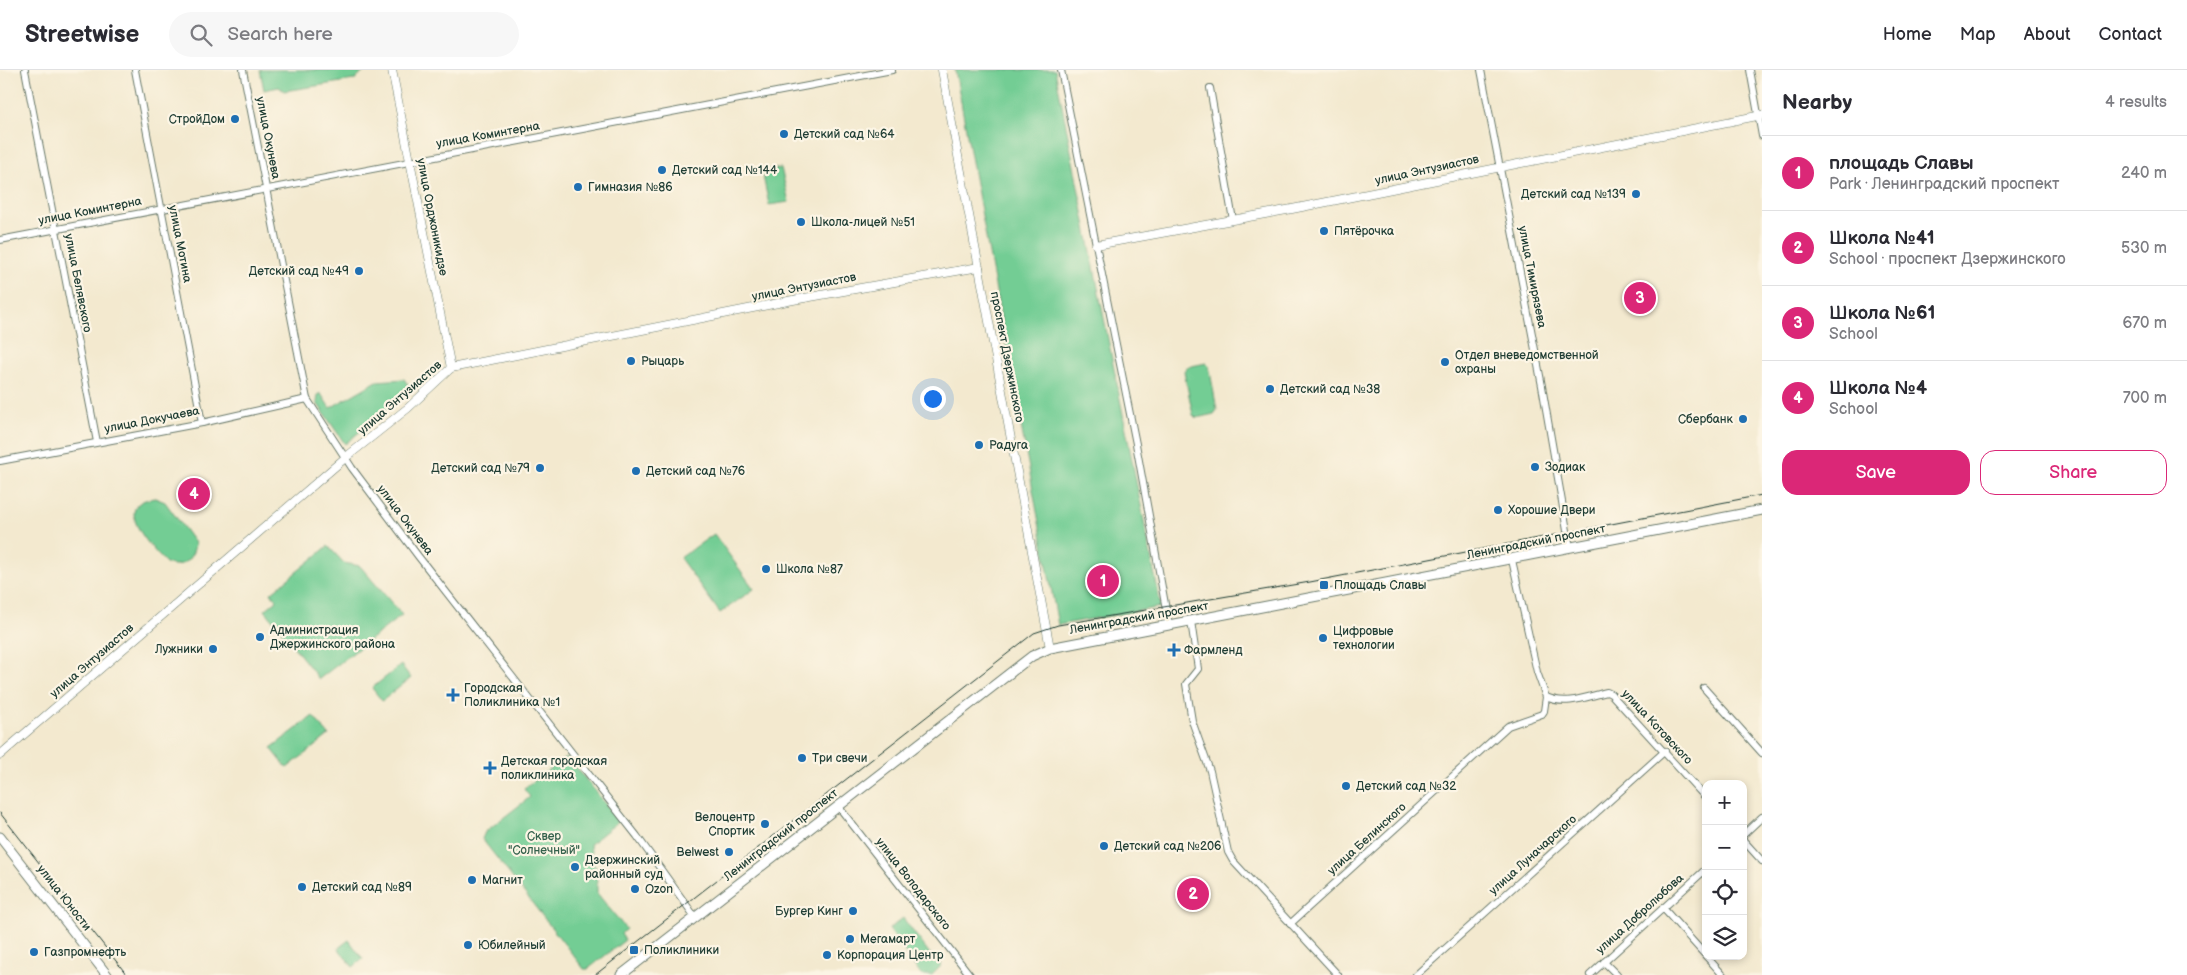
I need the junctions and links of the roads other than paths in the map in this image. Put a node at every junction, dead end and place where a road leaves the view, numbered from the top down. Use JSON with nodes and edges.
{"nodes":[{"id":1,"x":25,"y":70,"type":"edge"},
{"id":2,"x":135,"y":70,"type":"edge"},
{"id":3,"x":243,"y":70,"type":"edge"},
{"id":4,"x":392,"y":70,"type":"edge"},
{"id":5,"x":892,"y":70,"type":"edge"},
{"id":6,"x":942,"y":70,"type":"edge"},
{"id":7,"x":1061,"y":70,"type":"edge"},
{"id":8,"x":1481,"y":70,"type":"edge"},
{"id":9,"x":1750,"y":70,"type":"edge"},
{"id":10,"x":1210,"y":88,"type":"dead end"},
{"id":11,"x":1760,"y":116,"type":"edge"},
{"id":12,"x":1762,"y":136,"type":"edge"},
{"id":13,"x":409,"y":160,"type":"junction"},
{"id":14,"x":1499,"y":167,"type":"junction"},
{"id":15,"x":267,"y":188,"type":"junction"},
{"id":16,"x":162,"y":209,"type":"junction"},
{"id":17,"x":1233,"y":220,"type":"junction"},
{"id":18,"x":56,"y":229,"type":"junction"},
{"id":19,"x":0,"y":240,"type":"edge"},
{"id":20,"x":1096,"y":245,"type":"junction"},
{"id":21,"x":979,"y":267,"type":"junction"},
{"id":22,"x":451,"y":368,"type":"junction"},
{"id":23,"x":307,"y":399,"type":"junction"},
{"id":24,"x":202,"y":422,"type":"junction"},
{"id":25,"x":98,"y":442,"type":"junction"},
{"id":26,"x":346,"y":458,"type":"junction"},
{"id":27,"x":0,"y":461,"type":"edge"},
{"id":28,"x":1762,"y":510,"type":"edge"},
{"id":29,"x":1570,"y":548,"type":"junction"},
{"id":30,"x":1512,"y":560,"type":"junction"},
{"id":31,"x":1191,"y":621,"type":"junction"},
{"id":32,"x":1169,"y":626,"type":"junction"},
{"id":33,"x":1050,"y":648,"type":"junction"},
{"id":34,"x":1704,"y":688,"type":"dead end"},
{"id":35,"x":1546,"y":697,"type":"junction"},
{"id":36,"x":1665,"y":751,"type":"junction"},
{"id":37,"x":1762,"y":753,"type":"edge"},
{"id":38,"x":0,"y":755,"type":"edge"},
{"id":39,"x":1702,"y":793,"type":"edge"},
{"id":40,"x":838,"y":806,"type":"junction"},
{"id":41,"x":1762,"y":818,"type":"edge"},
{"id":42,"x":1747,"y":831,"type":"edge"},
{"id":43,"x":0,"y":837,"type":"edge"},
{"id":44,"x":1747,"y":844,"type":"edge"},
{"id":45,"x":1762,"y":861,"type":"edge"},
{"id":46,"x":1705,"y":870,"type":"edge"},
{"id":47,"x":1663,"y":908,"type":"junction"},
{"id":48,"x":694,"y":917,"type":"junction"},
{"id":49,"x":1290,"y":924,"type":"junction"},
{"id":50,"x":1702,"y":952,"type":"edge"},
{"id":51,"x":1710,"y":960,"type":"edge"},
{"id":52,"x":1604,"y":962,"type":"junction"},
{"id":53,"x":108,"y":975,"type":"edge"},
{"id":54,"x":621,"y":975,"type":"edge"},
{"id":55,"x":970,"y":975,"type":"edge"},
{"id":56,"x":1338,"y":975,"type":"edge"},
{"id":57,"x":1416,"y":975,"type":"edge"},
{"id":58,"x":1590,"y":975,"type":"edge"},
{"id":59,"x":1617,"y":975,"type":"edge"},
{"id":60,"x":1723,"y":975,"type":"edge"}],
"edges":[{"from":1,"to":18,"type":"street","name":"улица Белявского"},
{"from":2,"to":16,"type":"street","name":"улица Мотина"},
{"from":3,"to":15,"type":"street","name":"улица Окунева"},
{"from":4,"to":13,"type":"street","name":"улица Орджоникидзе"},
{"from":5,"to":13,"type":"street","name":"улица Коминтерна"},
{"from":6,"to":21,"type":"street","name":"проспект Дзержинского"},
{"from":7,"to":20,"type":"street"},
{"from":8,"to":14,"type":"street","name":"улица Тимирязева"},
{"from":9,"to":11,"type":"street"},
{"from":10,"to":17,"type":"street"},
{"from":11,"to":12,"type":"street"},
{"from":11,"to":14,"type":"street","name":"улица Энтузиастов"},
{"from":13,"to":15,"type":"street","name":"улица Коминтерна"},
{"from":13,"to":22,"type":"street","name":"улица Орджоникидзе"},
{"from":14,"to":17,"type":"street","name":"улица Энтузиастов"},
{"from":14,"to":29,"type":"street","name":"улица Тимирязева"},
{"from":15,"to":16,"type":"street","name":"улица Коминтерна"},
{"from":15,"to":23,"type":"street","name":"улица Окунева"},
{"from":16,"to":18,"type":"street","name":"улица Коминтерна"},
{"from":16,"to":24,"type":"street","name":"улица Мотина"},
{"from":17,"to":20,"type":"street","name":"улица Энтузиастов"},
{"from":18,"to":19,"type":"street","name":"улица Коминтерна"},
{"from":18,"to":25,"type":"street","name":"улица Белявского"},
{"from":20,"to":32,"type":"street"},
{"from":21,"to":22,"type":"street","name":"улица Энтузиастов"},
{"from":21,"to":33,"type":"street","name":"проспект Дзержинского"},
{"from":22,"to":26,"type":"street","name":"улица Энтузиастов"},
{"from":23,"to":24,"type":"street","name":"улица Докучаева"},
{"from":23,"to":26,"type":"street","name":"улица Окунева"},
{"from":24,"to":25,"type":"street","name":"улица Докучаева"},
{"from":25,"to":27,"type":"street","name":"улица Докучаева"},
{"from":26,"to":38,"type":"street","name":"улица Энтузиастов"},
{"from":26,"to":48,"type":"street","name":"улица Окунева"},
{"from":28,"to":29,"type":"main road","name":"Ленинградский проспект"},
{"from":29,"to":30,"type":"main road","name":"Ленинградский проспект"},
{"from":30,"to":31,"type":"main road","name":"Ленинградский проспект"},
{"from":30,"to":35,"type":"street"},
{"from":31,"to":32,"type":"main road","name":"Ленинградский проспект"},
{"from":31,"to":49,"type":"street"},
{"from":32,"to":33,"type":"main road","name":"Ленинградский проспект"},
{"from":33,"to":40,"type":"main road","name":"Ленинградский проспект"},
{"from":34,"to":37,"type":"street"},
{"from":35,"to":36,"type":"street","name":"улица Котовского"},
{"from":35,"to":49,"type":"street","name":"улица Белинского"},
{"from":36,"to":39,"type":"street","name":"улица Котовского"},
{"from":36,"to":57,"type":"street","name":"улица Луначарского"},
{"from":40,"to":48,"type":"main road","name":"Ленинградский проспект"},
{"from":40,"to":55,"type":"street","name":"улица Володарского"},
{"from":41,"to":42,"type":"street"},
{"from":43,"to":53,"type":"main road","name":"улица Юности"},
{"from":44,"to":45,"type":"street"},
{"from":46,"to":47,"type":"street","name":"улица Добролюбова"},
{"from":47,"to":50,"type":"street"},
{"from":47,"to":52,"type":"street","name":"улица Добролюбова"},
{"from":48,"to":54,"type":"main road","name":"Ленинградский проспект"},
{"from":49,"to":56,"type":"street"},
{"from":51,"to":60,"type":"street"},
{"from":52,"to":58,"type":"street","name":"улица Добролюбова"},
{"from":52,"to":59,"type":"street"}]}
